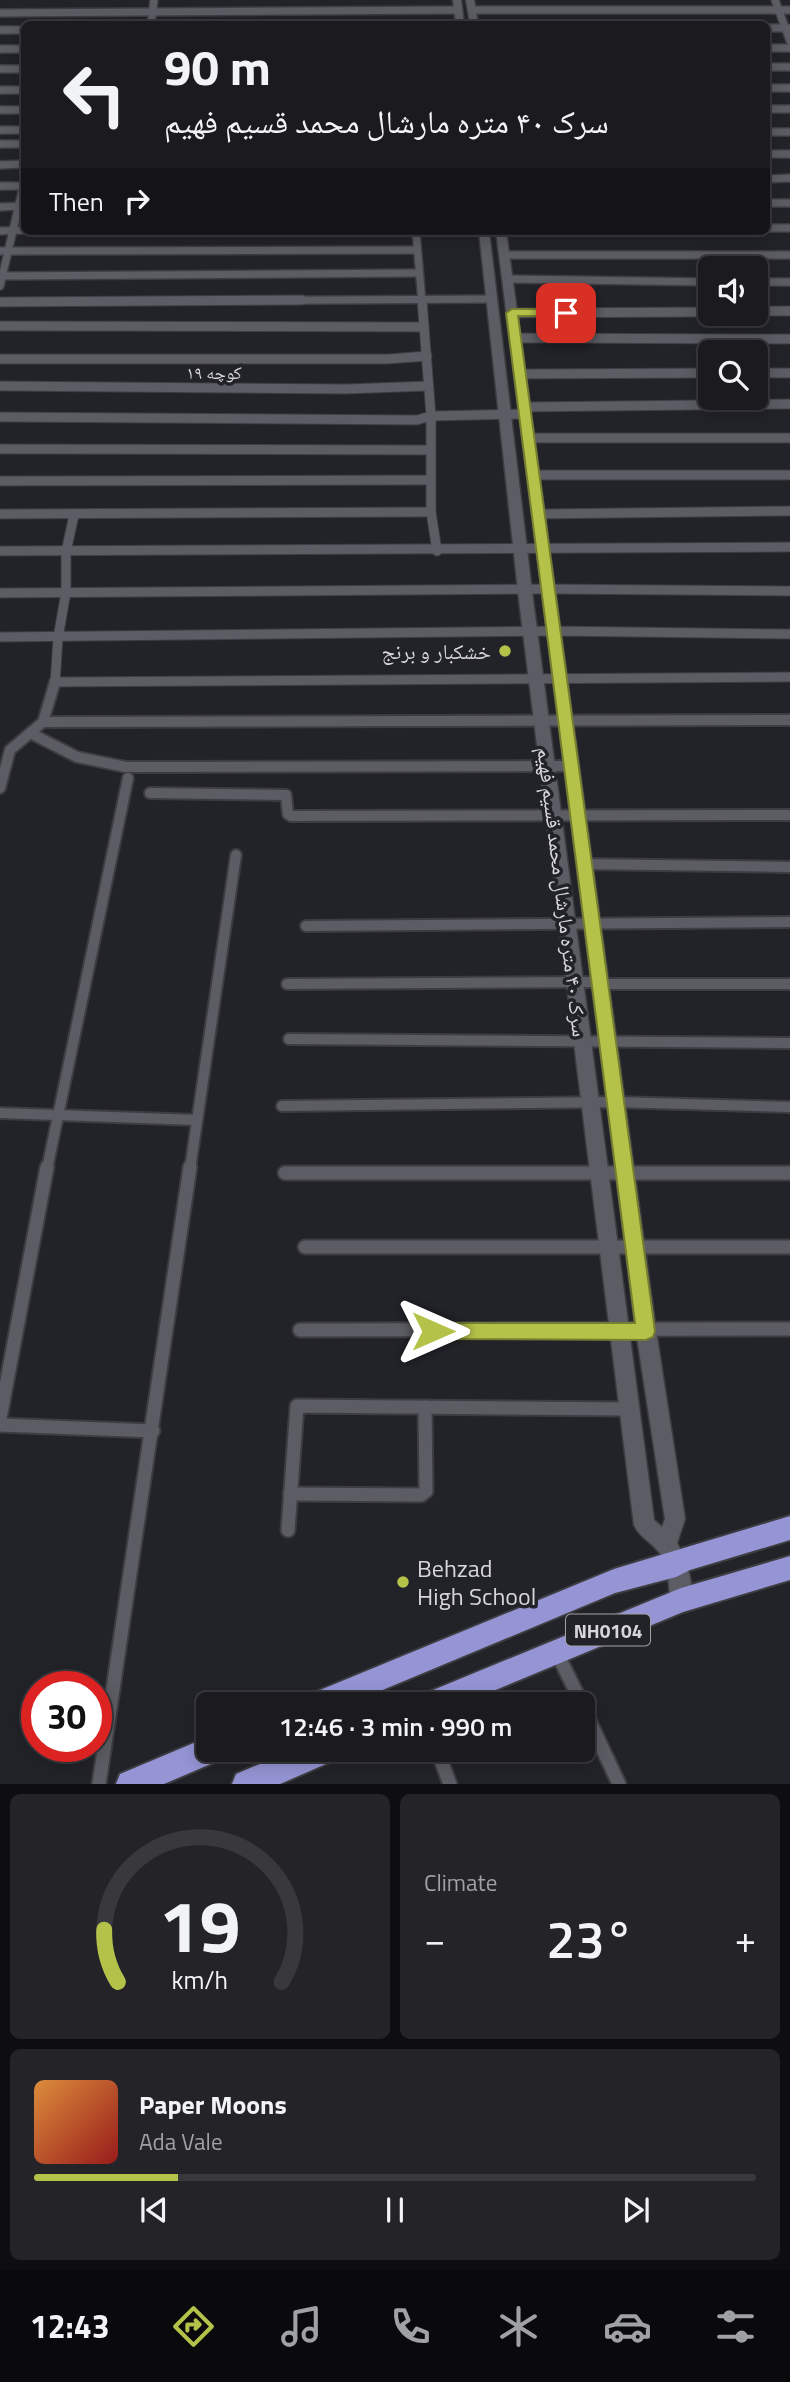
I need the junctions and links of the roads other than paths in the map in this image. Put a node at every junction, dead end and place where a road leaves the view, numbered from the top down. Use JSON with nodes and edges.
{"nodes":[{"id":1,"x":154,"y":0,"type":"edge"},
{"id":2,"x":775,"y":0,"type":"edge"},
{"id":3,"x":458,"y":5,"type":"edge"},
{"id":4,"x":471,"y":5,"type":"edge"},
{"id":5,"x":779,"y":10,"type":"junction"},
{"id":6,"x":790,"y":10,"type":"edge"},
{"id":7,"x":152,"y":12,"type":"junction"},
{"id":8,"x":0,"y":13,"type":"edge"},
{"id":9,"x":151,"y":21,"type":"edge"},
{"id":10,"x":787,"y":28,"type":"edge"},
{"id":11,"x":0,"y":30,"type":"edge"},
{"id":12,"x":21,"y":30,"type":"edge"},
{"id":13,"x":790,"y":41,"type":"edge"},
{"id":14,"x":770,"y":48,"type":"edge"},
{"id":15,"x":790,"y":48,"type":"edge"},
{"id":16,"x":0,"y":49,"type":"edge"},
{"id":17,"x":21,"y":49,"type":"edge"},
{"id":18,"x":770,"y":67,"type":"edge"},
{"id":19,"x":790,"y":67,"type":"edge"},
{"id":20,"x":0,"y":69,"type":"edge"},
{"id":21,"x":21,"y":69,"type":"edge"},
{"id":22,"x":770,"y":88,"type":"edge"},
{"id":23,"x":790,"y":88,"type":"edge"},
{"id":24,"x":0,"y":90,"type":"edge"},
{"id":25,"x":21,"y":90,"type":"edge"},
{"id":26,"x":770,"y":109,"type":"edge"},
{"id":27,"x":790,"y":109,"type":"edge"},
{"id":28,"x":0,"y":110,"type":"edge"},
{"id":29,"x":21,"y":110,"type":"edge"},
{"id":30,"x":0,"y":130,"type":"edge"},
{"id":31,"x":21,"y":130,"type":"edge"},
{"id":32,"x":770,"y":132,"type":"edge"},
{"id":33,"x":790,"y":132,"type":"edge"},
{"id":34,"x":0,"y":144,"type":"edge"},
{"id":35,"x":21,"y":144,"type":"edge"},
{"id":36,"x":770,"y":155,"type":"edge"},
{"id":37,"x":790,"y":155,"type":"edge"},
{"id":38,"x":21,"y":164,"type":"edge"},
{"id":39,"x":0,"y":165,"type":"edge"},
{"id":40,"x":770,"y":178,"type":"edge"},
{"id":41,"x":790,"y":178,"type":"edge"},
{"id":42,"x":21,"y":185,"type":"edge"},
{"id":43,"x":0,"y":186,"type":"edge"},
{"id":44,"x":770,"y":203,"type":"edge"},
{"id":45,"x":790,"y":203,"type":"edge"},
{"id":46,"x":21,"y":206,"type":"edge"},
{"id":47,"x":0,"y":207,"type":"edge"},
{"id":48,"x":770,"y":228,"type":"edge"},
{"id":49,"x":790,"y":228,"type":"edge"},
{"id":50,"x":12,"y":229,"type":"junction"},
{"id":51,"x":0,"y":230,"type":"edge"},
{"id":52,"x":21,"y":230,"type":"edge"},
{"id":53,"x":416,"y":235,"type":"edge"},
{"id":54,"x":484,"y":235,"type":"edge"},
{"id":55,"x":502,"y":235,"type":"edge"},
{"id":56,"x":417,"y":250,"type":"junction"},
{"id":57,"x":4,"y":251,"type":"edge"},
{"id":58,"x":790,"y":254,"type":"edge"},
{"id":59,"x":504,"y":255,"type":"junction"},
{"id":60,"x":419,"y":273,"type":"junction"},
{"id":61,"x":1,"y":276,"type":"edge"},
{"id":62,"x":507,"y":279,"type":"junction"},
{"id":63,"x":698,"y":282,"type":"edge"},
{"id":64,"x":768,"y":282,"type":"edge"},
{"id":65,"x":790,"y":282,"type":"edge"},
{"id":66,"x":0,"y":286,"type":"edge"},
{"id":67,"x":422,"y":299,"type":"junction"},
{"id":68,"x":492,"y":299,"type":"junction"},
{"id":69,"x":0,"y":302,"type":"edge"},
{"id":70,"x":768,"y":311,"type":"edge"},
{"id":71,"x":790,"y":311,"type":"edge"},
{"id":72,"x":698,"y":312,"type":"edge"},
{"id":73,"x":512,"y":313,"type":"junction"},
{"id":74,"x":0,"y":326,"type":"edge"},
{"id":75,"x":425,"y":327,"type":"junction"},
{"id":76,"x":515,"y":338,"type":"junction"},
{"id":77,"x":790,"y":339,"type":"edge"},
{"id":78,"x":427,"y":356,"type":"junction"},
{"id":79,"x":0,"y":359,"type":"edge"},
{"id":80,"x":698,"y":373,"type":"edge"},
{"id":81,"x":768,"y":373,"type":"edge"},
{"id":82,"x":790,"y":373,"type":"edge"},
{"id":83,"x":520,"y":374,"type":"junction"},
{"id":84,"x":0,"y":386,"type":"edge"},
{"id":85,"x":428,"y":386,"type":"junction"},
{"id":86,"x":790,"y":404,"type":"edge"},
{"id":87,"x":524,"y":410,"type":"junction"},
{"id":88,"x":505,"y":414,"type":"junction"},
{"id":89,"x":431,"y":416,"type":"junction"},
{"id":90,"x":0,"y":417,"type":"edge"},
{"id":91,"x":528,"y":438,"type":"junction"},
{"id":92,"x":790,"y":438,"type":"edge"},
{"id":93,"x":0,"y":449,"type":"edge"},
{"id":94,"x":430,"y":450,"type":"junction"},
{"id":95,"x":533,"y":474,"type":"junction"},
{"id":96,"x":790,"y":475,"type":"edge"},
{"id":97,"x":430,"y":480,"type":"junction"},
{"id":98,"x":0,"y":481,"type":"edge"},
{"id":99,"x":790,"y":511,"type":"edge"},
{"id":100,"x":431,"y":512,"type":"junction"},
{"id":101,"x":0,"y":514,"type":"edge"},
{"id":102,"x":538,"y":514,"type":"junction"},
{"id":103,"x":74,"y":515,"type":"junction"},
{"id":104,"x":790,"y":547,"type":"edge"},
{"id":105,"x":543,"y":550,"type":"junction"},
{"id":106,"x":0,"y":551,"type":"edge"},
{"id":107,"x":437,"y":551,"type":"junction"},
{"id":108,"x":520,"y":551,"type":"junction"},
{"id":109,"x":66,"y":552,"type":"junction"},
{"id":110,"x":524,"y":589,"type":"junction"},
{"id":111,"x":548,"y":589,"type":"junction"},
{"id":112,"x":66,"y":592,"type":"junction"},
{"id":113,"x":790,"y":592,"type":"edge"},
{"id":114,"x":0,"y":593,"type":"edge"},
{"id":115,"x":554,"y":631,"type":"junction"},
{"id":116,"x":530,"y":632,"type":"junction"},
{"id":117,"x":790,"y":634,"type":"edge"},
{"id":118,"x":0,"y":637,"type":"edge"},
{"id":119,"x":58,"y":638,"type":"junction"},
{"id":120,"x":536,"y":676,"type":"junction"},
{"id":121,"x":559,"y":676,"type":"junction"},
{"id":122,"x":790,"y":677,"type":"edge"},
{"id":123,"x":54,"y":682,"type":"junction"},
{"id":124,"x":790,"y":719,"type":"edge"},
{"id":125,"x":541,"y":721,"type":"junction"},
{"id":126,"x":565,"y":721,"type":"junction"},
{"id":127,"x":43,"y":722,"type":"junction"},
{"id":128,"x":32,"y":734,"type":"junction"},
{"id":129,"x":547,"y":766,"type":"junction"},
{"id":130,"x":571,"y":766,"type":"junction"},
{"id":131,"x":128,"y":778,"type":"dead end"},
{"id":132,"x":0,"y":788,"type":"edge"},
{"id":133,"x":150,"y":793,"type":"dead end"},
{"id":134,"x":578,"y":813,"type":"junction"},
{"id":135,"x":553,"y":814,"type":"junction"},
{"id":136,"x":790,"y":815,"type":"edge"},
{"id":137,"x":236,"y":855,"type":"dead end"},
{"id":138,"x":584,"y":864,"type":"junction"},
{"id":139,"x":790,"y":867,"type":"edge"},
{"id":140,"x":567,"y":922,"type":"junction"},
{"id":141,"x":592,"y":922,"type":"junction"},
{"id":142,"x":790,"y":922,"type":"edge"},
{"id":143,"x":306,"y":926,"type":"dead end"},
{"id":144,"x":575,"y":982,"type":"junction"},
{"id":145,"x":600,"y":983,"type":"junction"},
{"id":146,"x":287,"y":984,"type":"dead end"},
{"id":147,"x":790,"y":984,"type":"edge"},
{"id":148,"x":289,"y":1040,"type":"dead end"},
{"id":149,"x":790,"y":1043,"type":"edge"},
{"id":150,"x":583,"y":1044,"type":"junction"},
{"id":151,"x":608,"y":1044,"type":"junction"},
{"id":152,"x":615,"y":1101,"type":"junction"},
{"id":153,"x":590,"y":1102,"type":"junction"},
{"id":154,"x":282,"y":1107,"type":"dead end"},
{"id":155,"x":790,"y":1107,"type":"edge"},
{"id":156,"x":0,"y":1113,"type":"edge"},
{"id":157,"x":57,"y":1116,"type":"junction"},
{"id":158,"x":197,"y":1120,"type":"junction"},
{"id":159,"x":599,"y":1171,"type":"junction"},
{"id":160,"x":625,"y":1171,"type":"junction"},
{"id":161,"x":285,"y":1173,"type":"dead end"},
{"id":162,"x":790,"y":1173,"type":"edge"},
{"id":163,"x":305,"y":1247,"type":"dead end"},
{"id":164,"x":790,"y":1247,"type":"edge"},
{"id":165,"x":609,"y":1249,"type":"junction"},
{"id":166,"x":635,"y":1249,"type":"junction"},
{"id":167,"x":790,"y":1329,"type":"edge"},
{"id":168,"x":300,"y":1331,"type":"dead end"},
{"id":169,"x":620,"y":1331,"type":"junction"},
{"id":170,"x":646,"y":1331,"type":"junction"},
{"id":171,"x":425,"y":1407,"type":"junction"},
{"id":172,"x":629,"y":1409,"type":"junction"},
{"id":173,"x":0,"y":1418,"type":"edge"},
{"id":174,"x":0,"y":1425,"type":"edge"},
{"id":175,"x":153,"y":1431,"type":"junction"},
{"id":176,"x":290,"y":1494,"type":"junction"},
{"id":177,"x":790,"y":1528,"type":"edge"},
{"id":178,"x":288,"y":1530,"type":"dead end"},
{"id":179,"x":672,"y":1553,"type":"junction"},
{"id":180,"x":790,"y":1568,"type":"edge"},
{"id":181,"x":681,"y":1601,"type":"junction"},
{"id":182,"x":557,"y":1653,"type":"junction"},
{"id":183,"x":347,"y":1692,"type":"edge"},
{"id":184,"x":461,"y":1692,"type":"edge"},
{"id":185,"x":575,"y":1692,"type":"edge"},
{"id":186,"x":595,"y":1733,"type":"edge"},
{"id":187,"x":196,"y":1756,"type":"edge"},
{"id":188,"x":300,"y":1762,"type":"edge"},
{"id":189,"x":442,"y":1762,"type":"edge"},
{"id":190,"x":260,"y":1781,"type":"edge"},
{"id":191,"x":99,"y":1783,"type":"edge"},
{"id":192,"x":130,"y":1783,"type":"edge"},
{"id":193,"x":450,"y":1783,"type":"edge"},
{"id":194,"x":619,"y":1783,"type":"edge"}],
"edges":[{"from":1,"to":7,"type":"street"},
{"from":2,"to":5,"type":"street"},
{"from":3,"to":7,"type":"street"},
{"from":4,"to":5,"type":"street"},
{"from":5,"to":6,"type":"street"},
{"from":5,"to":10,"type":"street"},
{"from":7,"to":8,"type":"street"},
{"from":7,"to":9,"type":"street"},
{"from":10,"to":13,"type":"street"},
{"from":11,"to":12,"type":"street"},
{"from":14,"to":15,"type":"street"},
{"from":16,"to":17,"type":"street"},
{"from":18,"to":19,"type":"street"},
{"from":20,"to":21,"type":"street"},
{"from":22,"to":23,"type":"street"},
{"from":24,"to":25,"type":"street"},
{"from":26,"to":27,"type":"street"},
{"from":28,"to":29,"type":"street"},
{"from":30,"to":31,"type":"street"},
{"from":32,"to":33,"type":"street"},
{"from":34,"to":35,"type":"street"},
{"from":36,"to":37,"type":"street"},
{"from":38,"to":39,"type":"street"},
{"from":40,"to":41,"type":"street"},
{"from":42,"to":43,"type":"street"},
{"from":44,"to":45,"type":"street"},
{"from":46,"to":47,"type":"street"},
{"from":46,"to":50,"type":"street"},
{"from":48,"to":49,"type":"street"},
{"from":50,"to":51,"type":"street"},
{"from":50,"to":52,"type":"street"},
{"from":50,"to":57,"type":"street"},
{"from":53,"to":56,"type":"street"},
{"from":54,"to":68,"type":"street","name":"سرک ۴۰ متره مارشال محمد قسیم فهیم"},
{"from":55,"to":59,"type":"street","name":"سرک ۴۰ متره مارشال محمد قسیم فهیم"},
{"from":56,"to":57,"type":"street"},
{"from":56,"to":60,"type":"street"},
{"from":57,"to":61,"type":"street"},
{"from":58,"to":59,"type":"street"},
{"from":59,"to":62,"type":"street","name":"سرک ۴۰ متره مارشال محمد قسیم فهیم"},
{"from":60,"to":61,"type":"street"},
{"from":60,"to":67,"type":"street"},
{"from":61,"to":66,"type":"street"},
{"from":62,"to":63,"type":"street"},
{"from":62,"to":73,"type":"street","name":"سرک ۴۰ متره مارشال محمد قسیم فهیم"},
{"from":64,"to":65,"type":"street"},
{"from":67,"to":68,"type":"street"},
{"from":67,"to":69,"type":"street"},
{"from":67,"to":75,"type":"street"},
{"from":68,"to":88,"type":"street","name":"سرک ۴۰ متره مارشال محمد قسیم فهیم"},
{"from":70,"to":71,"type":"street"},
{"from":72,"to":73,"type":"street"},
{"from":73,"to":76,"type":"street","name":"سرک ۴۰ متره مارشال محمد قسیم فهیم"},
{"from":74,"to":75,"type":"street"},
{"from":75,"to":78,"type":"street"},
{"from":76,"to":77,"type":"street"},
{"from":76,"to":83,"type":"street","name":"سرک ۴۰ متره مارشال محمد قسیم فهیم"},
{"from":78,"to":79,"type":"street"},
{"from":78,"to":85,"type":"street"},
{"from":80,"to":83,"type":"street"},
{"from":81,"to":82,"type":"street"},
{"from":83,"to":87,"type":"street","name":"سرک ۴۰ متره مارشال محمد قسیم فهیم"},
{"from":84,"to":85,"type":"street","name":"کوچه ۱۹"},
{"from":85,"to":89,"type":"street"},
{"from":86,"to":87,"type":"street"},
{"from":87,"to":88,"type":"street"},
{"from":87,"to":91,"type":"street","name":"سرک ۴۰ متره مارشال محمد قسیم فهیم"},
{"from":88,"to":89,"type":"street"},
{"from":88,"to":108,"type":"street","name":"سرک ۴۰ متره مارشال محمد قسیم فهیم"},
{"from":89,"to":90,"type":"street"},
{"from":89,"to":94,"type":"street"},
{"from":91,"to":92,"type":"street"},
{"from":91,"to":95,"type":"street","name":"سرک ۴۰ متره مارشال محمد قسیم فهیم"},
{"from":93,"to":94,"type":"street"},
{"from":94,"to":97,"type":"street"},
{"from":95,"to":96,"type":"street"},
{"from":95,"to":102,"type":"street","name":"سرک ۴۰ متره مارشال محمد قسیم فهیم"},
{"from":97,"to":98,"type":"street"},
{"from":97,"to":100,"type":"street"},
{"from":99,"to":102,"type":"street"},
{"from":100,"to":103,"type":"street"},
{"from":100,"to":107,"type":"street"},
{"from":101,"to":103,"type":"street"},
{"from":102,"to":105,"type":"street","name":"سرک ۴۰ متره مارشال محمد قسیم فهیم"},
{"from":103,"to":109,"type":"street"},
{"from":104,"to":105,"type":"street"},
{"from":105,"to":108,"type":"street"},
{"from":105,"to":111,"type":"street","name":"سرک ۴۰ متره مارشال محمد قسیم فهیم"},
{"from":106,"to":109,"type":"street"},
{"from":107,"to":108,"type":"street"},
{"from":107,"to":109,"type":"street"},
{"from":108,"to":110,"type":"street","name":"سرک ۴۰ متره مارشال محمد قسیم فهیم"},
{"from":109,"to":112,"type":"street"},
{"from":110,"to":111,"type":"street"},
{"from":110,"to":112,"type":"street"},
{"from":110,"to":116,"type":"street","name":"سرک ۴۰ متره مارشال محمد قسیم فهیم"},
{"from":111,"to":113,"type":"street"},
{"from":111,"to":115,"type":"street","name":"سرک ۴۰ متره مارشال محمد قسیم فهیم"},
{"from":112,"to":114,"type":"street"},
{"from":112,"to":119,"type":"street"},
{"from":115,"to":116,"type":"street"},
{"from":115,"to":117,"type":"street"},
{"from":115,"to":121,"type":"street","name":"سرک ۴۰ متره مارشال محمد قسیم فهیم"},
{"from":116,"to":119,"type":"street"},
{"from":116,"to":120,"type":"street","name":"سرک ۴۰ متره مارشال محمد قسیم فهیم"},
{"from":118,"to":119,"type":"street"},
{"from":119,"to":123,"type":"street"},
{"from":120,"to":121,"type":"street"},
{"from":120,"to":123,"type":"street"},
{"from":120,"to":125,"type":"street","name":"سرک ۴۰ متره مارشال محمد قسیم فهیم"},
{"from":121,"to":122,"type":"street"},
{"from":121,"to":126,"type":"street","name":"سرک ۴۰ متره مارشال محمد قسیم فهیم"},
{"from":123,"to":127,"type":"street"},
{"from":124,"to":126,"type":"street"},
{"from":125,"to":126,"type":"street"},
{"from":125,"to":127,"type":"street"},
{"from":125,"to":129,"type":"street","name":"سرک ۴۰ متره مارشال محمد قسیم فهیم"},
{"from":126,"to":130,"type":"street","name":"سرک ۴۰ متره مارشال محمد قسیم فهیم"},
{"from":127,"to":128,"type":"street"},
{"from":128,"to":129,"type":"street"},
{"from":128,"to":132,"type":"street"},
{"from":129,"to":130,"type":"street"},
{"from":129,"to":135,"type":"street","name":"سرک ۴۰ متره مارشال محمد قسیم فهیم"},
{"from":130,"to":134,"type":"street","name":"سرک ۴۰ متره مارشال محمد قسیم فهیم"},
{"from":131,"to":157,"type":"street"},
{"from":133,"to":135,"type":"street"},
{"from":134,"to":135,"type":"street"},
{"from":134,"to":136,"type":"street"},
{"from":134,"to":138,"type":"street","name":"سرک ۴۰ متره مارشال محمد قسیم فهیم"},
{"from":135,"to":140,"type":"street","name":"سرک ۴۰ متره مارشال محمد قسیم فهیم"},
{"from":137,"to":158,"type":"street"},
{"from":138,"to":139,"type":"street"},
{"from":138,"to":141,"type":"street","name":"سرک ۴۰ متره مارشال محمد قسیم فهیم"},
{"from":140,"to":141,"type":"street"},
{"from":140,"to":143,"type":"street"},
{"from":140,"to":144,"type":"street","name":"سرک ۴۰ متره مارشال محمد قسیم فهیم"},
{"from":141,"to":142,"type":"street"},
{"from":141,"to":145,"type":"street","name":"سرک ۴۰ متره مارشال محمد قسیم فهیم"},
{"from":144,"to":145,"type":"street"},
{"from":144,"to":146,"type":"street"},
{"from":144,"to":150,"type":"street","name":"سرک ۴۰ متره مارشال محمد قسیم فهیم"},
{"from":145,"to":147,"type":"street"},
{"from":145,"to":151,"type":"street","name":"سرک ۴۰ متره مارشال محمد قسیم فهیم"},
{"from":148,"to":150,"type":"street"},
{"from":149,"to":151,"type":"street"},
{"from":150,"to":151,"type":"street"},
{"from":150,"to":153,"type":"street","name":"سرک ۴۰ متره مارشال محمد قسیم فهیم"},
{"from":151,"to":152,"type":"street","name":"سرک ۴۰ متره مارشال محمد قسیم فهیم"},
{"from":152,"to":153,"type":"street"},
{"from":152,"to":155,"type":"street"},
{"from":152,"to":160,"type":"street","name":"سرک ۴۰ متره مارشال محمد قسیم فهیم"},
{"from":153,"to":154,"type":"street"},
{"from":153,"to":159,"type":"street","name":"سرک ۴۰ متره مارشال محمد قسیم فهیم"},
{"from":156,"to":157,"type":"street"},
{"from":157,"to":158,"type":"street"},
{"from":157,"to":173,"type":"street"},
{"from":158,"to":175,"type":"street"},
{"from":159,"to":160,"type":"street"},
{"from":159,"to":161,"type":"street"},
{"from":159,"to":165,"type":"street","name":"سرک ۴۰ متره مارشال محمد قسیم فهیم"},
{"from":160,"to":162,"type":"street"},
{"from":160,"to":166,"type":"street","name":"سرک ۴۰ متره مارشال محمد قسیم فهیم"},
{"from":163,"to":165,"type":"street"},
{"from":164,"to":166,"type":"street"},
{"from":165,"to":166,"type":"street"},
{"from":165,"to":169,"type":"street","name":"سرک ۴۰ متره مارشال محمد قسیم فهیم"},
{"from":166,"to":170,"type":"street","name":"سرک ۴۰ متره مارشال محمد قسیم فهیم"},
{"from":167,"to":170,"type":"street"},
{"from":168,"to":169,"type":"street"},
{"from":169,"to":170,"type":"street"},
{"from":169,"to":172,"type":"street","name":"سرک ۴۰ متره مارشال محمد قسیم فهیم"},
{"from":170,"to":179,"type":"street","name":"سرک ۴۰ متره مارشال محمد قسیم فهیم"},
{"from":171,"to":172,"type":"street"},
{"from":171,"to":176,"type":"street"},
{"from":171,"to":176,"type":"street"},
{"from":172,"to":179,"type":"street","name":"سرک ۴۰ متره مارشال محمد قسیم فهیم"},
{"from":174,"to":175,"type":"street"},
{"from":175,"to":191,"type":"street"},
{"from":176,"to":178,"type":"street"},
{"from":177,"to":179,"type":"highway","number":"NH0104"},
{"from":179,"to":181,"type":"street","name":"سرک ۴۰ متره مارشال محمد قسیم فهیم"},
{"from":179,"to":183,"type":"highway","number":"NH0104"},
{"from":180,"to":181,"type":"highway","number":"NH0104"},
{"from":181,"to":182,"type":"highway","number":"NH0104"},
{"from":182,"to":184,"type":"highway","number":"NH0104"},
{"from":182,"to":185,"type":"street"},
{"from":186,"to":194,"type":"street"},
{"from":187,"to":192,"type":"highway"},
{"from":188,"to":190,"type":"highway"},
{"from":189,"to":193,"type":"street"}]}
